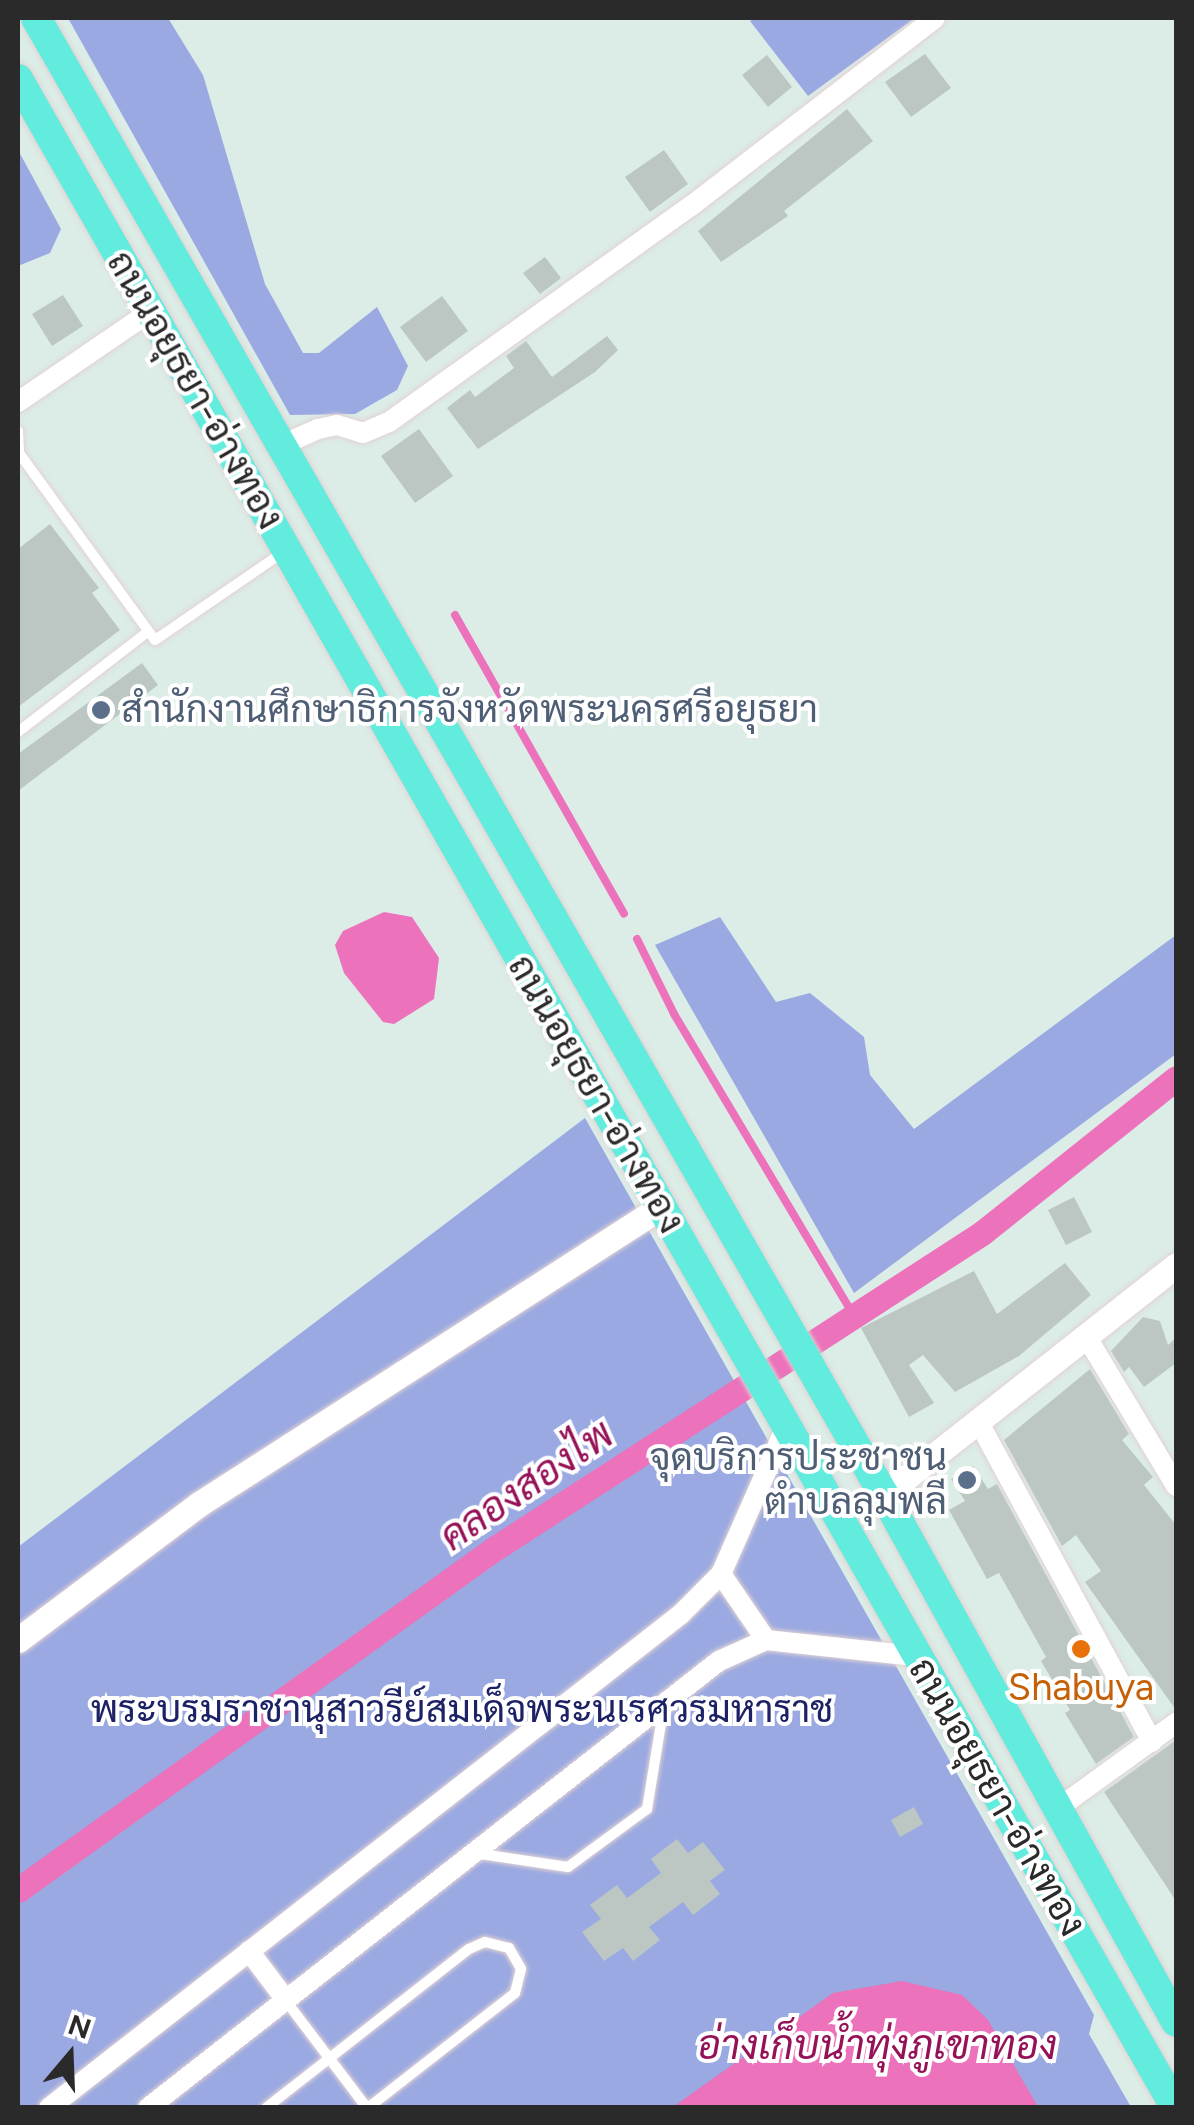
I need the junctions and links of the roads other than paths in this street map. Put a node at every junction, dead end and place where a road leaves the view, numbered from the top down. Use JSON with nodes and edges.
{"nodes":[{"id":1,"x":36,"y":18,"type":"edge"},
{"id":2,"x":935,"y":18,"type":"edge"},
{"id":3,"x":18,"y":79,"type":"edge"},
{"id":4,"x":150,"y":312,"type":"junction"},
{"id":5,"x":18,"y":402,"type":"edge"},
{"id":6,"x":18,"y":433,"type":"edge"},
{"id":7,"x":282,"y":445,"type":"junction"},
{"id":8,"x":85,"y":549,"type":"junction"},
{"id":9,"x":286,"y":550,"type":"junction"},
{"id":10,"x":75,"y":556,"type":"dead end"},
{"id":11,"x":388,"y":630,"type":"junction"},
{"id":12,"x":145,"y":634,"type":"junction"},
{"id":13,"x":346,"y":654,"type":"junction"},
{"id":14,"x":18,"y":732,"type":"edge"},
{"id":15,"x":660,"y":1207,"type":"junction"},
{"id":16,"x":1176,"y":1264,"type":"edge"},
{"id":17,"x":1086,"y":1336,"type":"junction"},
{"id":18,"x":978,"y":1420,"type":"junction"},
{"id":19,"x":785,"y":1430,"type":"junction"},
{"id":20,"x":1176,"y":1486,"type":"edge"},
{"id":21,"x":884,"y":1496,"type":"junction"},
{"id":22,"x":721,"y":1574,"type":"junction"},
{"id":23,"x":18,"y":1640,"type":"edge"},
{"id":24,"x":766,"y":1640,"type":"junction"},
{"id":25,"x":915,"y":1656,"type":"junction"},
{"id":26,"x":664,"y":1704,"type":"junction"},
{"id":27,"x":1176,"y":1723,"type":"edge"},
{"id":28,"x":1152,"y":1742,"type":"junction"},
{"id":29,"x":1057,"y":1809,"type":"junction"},
{"id":30,"x":474,"y":1853,"type":"junction"},
{"id":31,"x":249,"y":1951,"type":"junction"},
{"id":32,"x":286,"y":2000,"type":"junction"},
{"id":33,"x":1176,"y":2022,"type":"edge"},
{"id":34,"x":330,"y":2058,"type":"junction"},
{"id":35,"x":48,"y":2108,"type":"edge"},
{"id":36,"x":148,"y":2108,"type":"edge"},
{"id":37,"x":266,"y":2108,"type":"edge"},
{"id":38,"x":368,"y":2108,"type":"edge"},
{"id":39,"x":1176,"y":2108,"type":"edge"}],
"edges":[{"from":1,"to":7,"type":"main road","name":"ถนนอยุธยา-อ่างทอง"},
{"from":2,"to":7,"type":"street"},
{"from":3,"to":4,"type":"main road","name":"ถนนอยุธยา-อ่างทอง"},
{"from":4,"to":5,"type":"street"},
{"from":4,"to":9,"type":"main road","name":"ถนนอยุธยา-อ่างทอง"},
{"from":6,"to":8,"type":"lane"},
{"from":7,"to":11,"type":"main road","name":"ถนนอยุธยา-อ่างทอง"},
{"from":8,"to":10,"type":"lane"},
{"from":8,"to":12,"type":"lane"},
{"from":9,"to":12,"type":"lane"},
{"from":9,"to":13,"type":"main road","name":"ถนนอยุธยา-อ่างทอง"},
{"from":11,"to":13,"type":"main road"},
{"from":11,"to":21,"type":"main road","name":"ถนนอยุธยา-อ่างทอง"},
{"from":12,"to":14,"type":"lane"},
{"from":13,"to":15,"type":"main road","name":"ถนนอยุธยา-อ่างทอง"},
{"from":15,"to":19,"type":"main road","name":"ถนนอยุธยา-อ่างทอง"},
{"from":15,"to":23,"type":"street"},
{"from":16,"to":17,"type":"street"},
{"from":17,"to":18,"type":"street"},
{"from":17,"to":20,"type":"street"},
{"from":18,"to":21,"type":"street"},
{"from":18,"to":28,"type":"street"},
{"from":19,"to":22,"type":"street"},
{"from":19,"to":25,"type":"main road","name":"ถนนอยุธยา-อ่างทอง"},
{"from":21,"to":29,"type":"main road","name":"ถนนอยุธยา-อ่างทอง"},
{"from":22,"to":24,"type":"street"},
{"from":22,"to":31,"type":"street"},
{"from":24,"to":25,"type":"street"},
{"from":24,"to":26,"type":"street"},
{"from":25,"to":39,"type":"main road","name":"ถนนอยุธยา-อ่างทอง"},
{"from":26,"to":30,"type":"street"},
{"from":26,"to":30,"type":"lane"},
{"from":27,"to":28,"type":"street"},
{"from":28,"to":29,"type":"street"},
{"from":29,"to":33,"type":"main road","name":"ถนนอยุธยา-อ่างทอง"},
{"from":30,"to":32,"type":"street"},
{"from":31,"to":32,"type":"street"},
{"from":31,"to":35,"type":"street"},
{"from":32,"to":34,"type":"lane"},
{"from":32,"to":36,"type":"street"},
{"from":34,"to":37,"type":"lane"},
{"from":34,"to":38,"type":"lane"},
{"from":34,"to":38,"type":"lane"}]}
